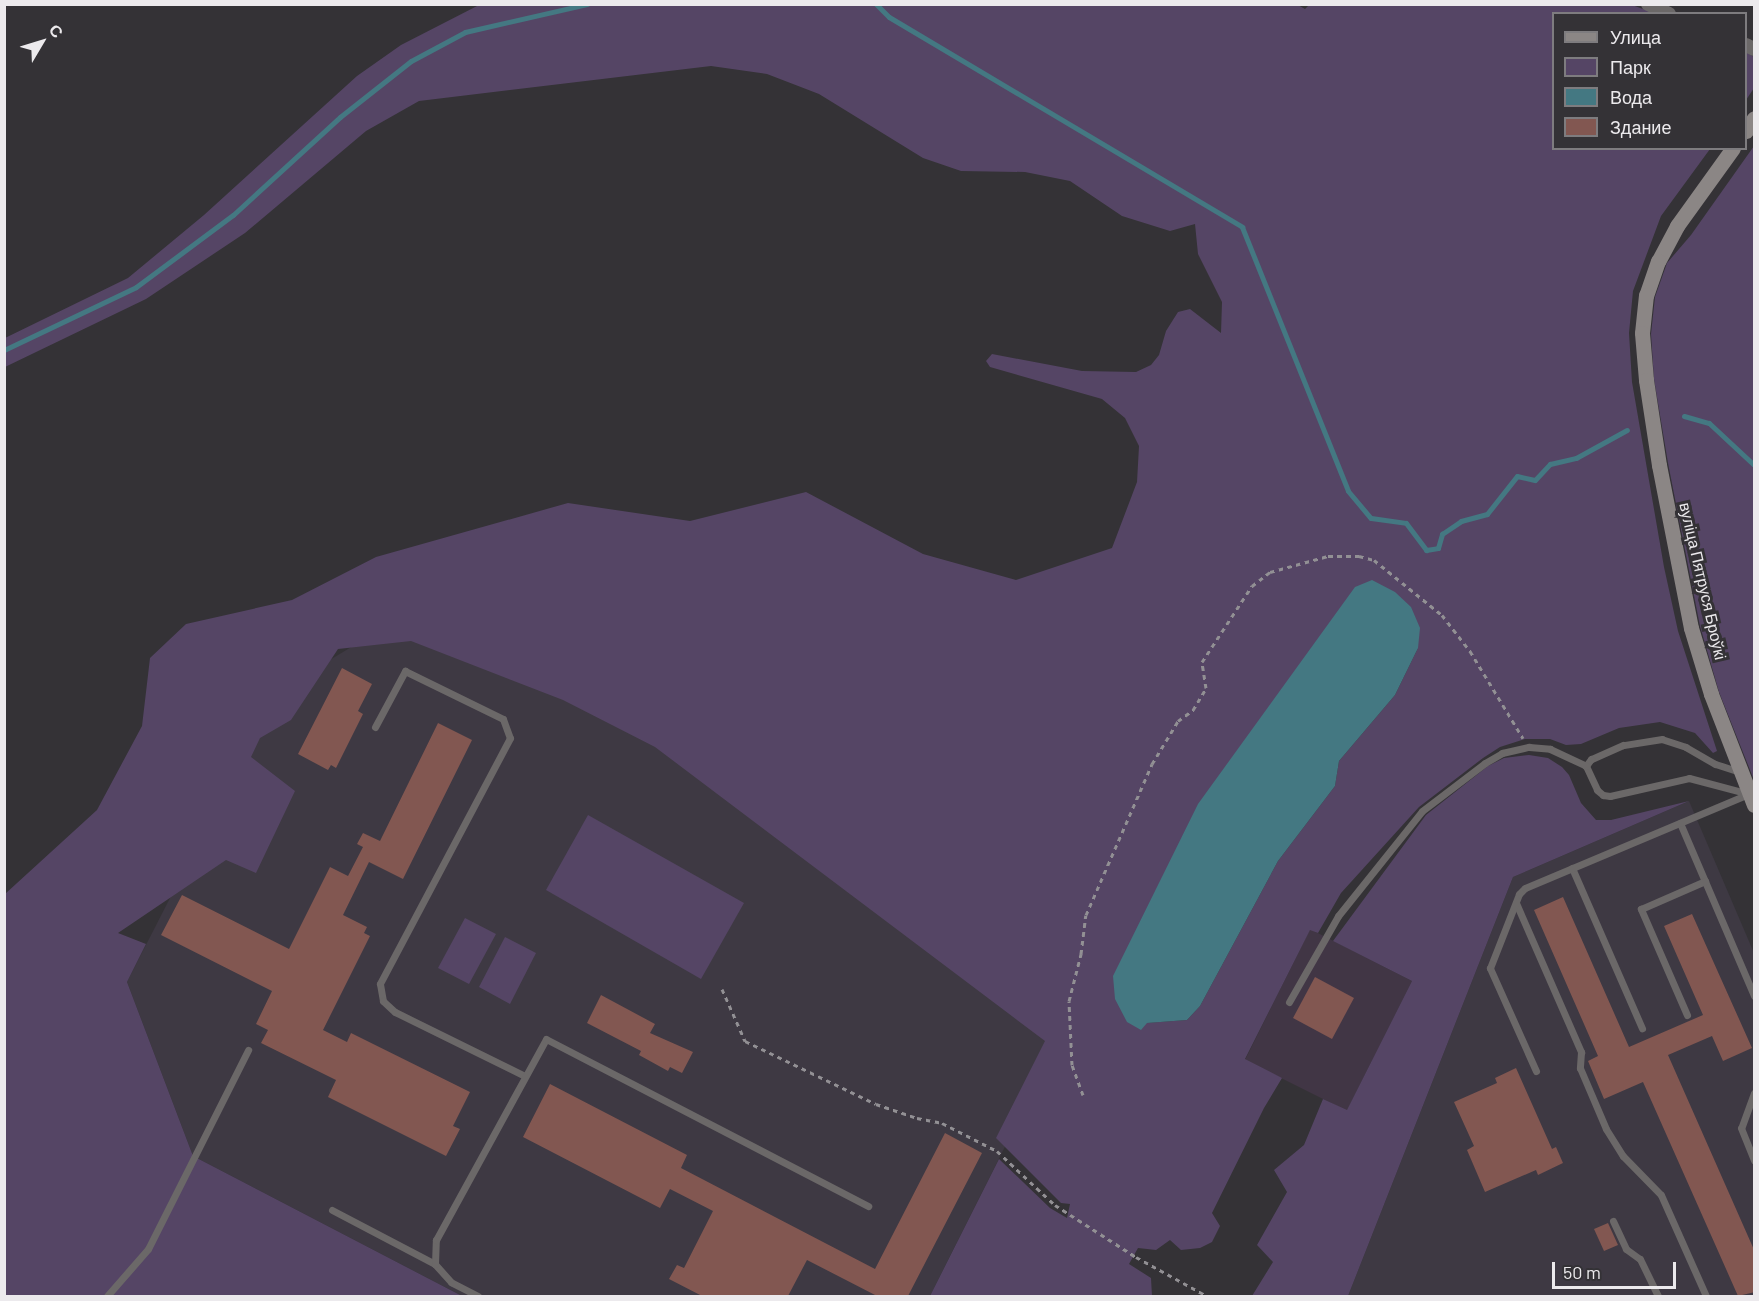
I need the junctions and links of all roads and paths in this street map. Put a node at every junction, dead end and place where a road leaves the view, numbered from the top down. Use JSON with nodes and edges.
{"nodes":[{"id":1,"x":1648,"y":4,"type":"edge"},
{"id":2,"x":1665,"y":12,"type":"edge"},
{"id":3,"x":1732,"y":150,"type":"edge"},
{"id":4,"x":375,"y":727,"type":"dead end"},
{"id":5,"x":1529,"y":747,"type":"junction"},
{"id":6,"x":1586,"y":766,"type":"junction"},
{"id":7,"x":1740,"y":772,"type":"junction"},
{"id":8,"x":1752,"y":799,"type":"edge"},
{"id":9,"x":1680,"y":823,"type":"junction"},
{"id":10,"x":1572,"y":868,"type":"junction"},
{"id":11,"x":1705,"y":881,"type":"junction"},
{"id":12,"x":1516,"y":903,"type":"junction"},
{"id":13,"x":722,"y":990,"type":"dead end"},
{"id":14,"x":1755,"y":996,"type":"edge"},
{"id":15,"x":1290,"y":1002,"type":"dead end"},
{"id":16,"x":1687,"y":1015,"type":"dead end"},
{"id":17,"x":1642,"y":1028,"type":"dead end"},
{"id":18,"x":248,"y":1050,"type":"dead end"},
{"id":19,"x":1536,"y":1071,"type":"dead end"},
{"id":20,"x":525,"y":1076,"type":"junction"},
{"id":21,"x":1755,"y":1093,"type":"edge"},
{"id":22,"x":1083,"y":1095,"type":"dead end"},
{"id":23,"x":1755,"y":1160,"type":"edge"},
{"id":24,"x":868,"y":1206,"type":"dead end"},
{"id":25,"x":332,"y":1210,"type":"dead end"},
{"id":26,"x":1612,"y":1221,"type":"dead end"},
{"id":27,"x":435,"y":1264,"type":"junction"},
{"id":28,"x":107,"y":1296,"type":"edge"},
{"id":29,"x":478,"y":1296,"type":"edge"},
{"id":30,"x":1207,"y":1296,"type":"edge"},
{"id":31,"x":1658,"y":1296,"type":"edge"},
{"id":32,"x":1706,"y":1296,"type":"edge"}],
"edges":[{"from":1,"to":2,"type":"street"},
{"from":3,"to":7,"type":"main road","name":"вуліца Пятруся Броўкі"},
{"from":4,"to":20,"type":"lane"},
{"from":5,"to":6,"type":"lane"},
{"from":5,"to":15,"type":"lane"},
{"from":5,"to":22,"type":"path"},
{"from":6,"to":7,"type":"lane"},
{"from":6,"to":8,"type":"lane"},
{"from":7,"to":8,"type":"main road","name":"вуліца Пятруся Броўкі"},
{"from":8,"to":9,"type":"lane"},
{"from":9,"to":10,"type":"lane"},
{"from":9,"to":11,"type":"lane"},
{"from":10,"to":12,"type":"lane"},
{"from":10,"to":17,"type":"lane"},
{"from":11,"to":14,"type":"lane"},
{"from":11,"to":16,"type":"lane"},
{"from":12,"to":19,"type":"lane"},
{"from":12,"to":32,"type":"lane"},
{"from":13,"to":30,"type":"path"},
{"from":18,"to":28,"type":"lane"},
{"from":20,"to":24,"type":"lane"},
{"from":20,"to":27,"type":"lane"},
{"from":21,"to":23,"type":"lane"},
{"from":25,"to":27,"type":"lane"},
{"from":26,"to":31,"type":"lane"},
{"from":27,"to":29,"type":"lane"}]}
